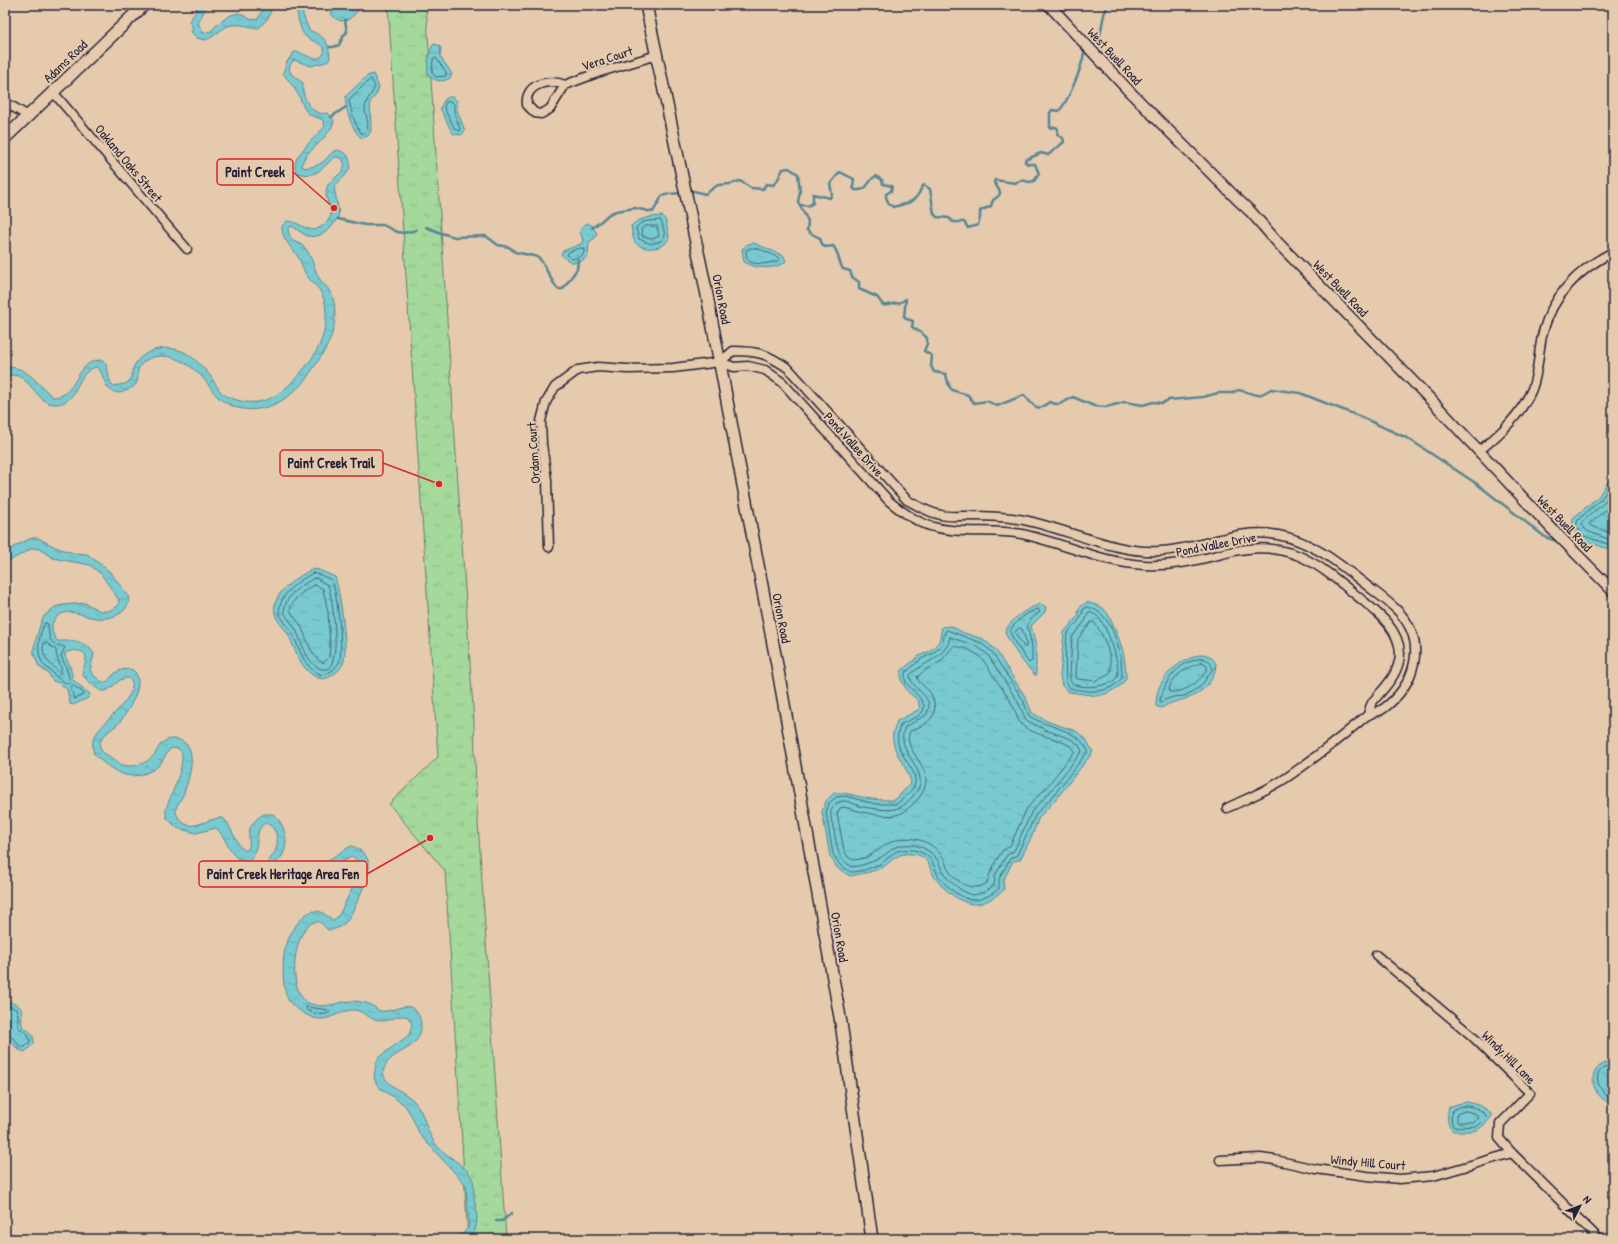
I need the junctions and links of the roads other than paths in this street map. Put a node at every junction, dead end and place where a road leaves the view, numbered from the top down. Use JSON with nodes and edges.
{"nodes":[{"id":1,"x":144,"y":5,"type":"edge"},
{"id":2,"x":646,"y":5,"type":"edge"},
{"id":3,"x":1049,"y":5,"type":"edge"},
{"id":4,"x":657,"y":54,"type":"junction"},
{"id":5,"x":565,"y":85,"type":"junction"},
{"id":6,"x":53,"y":92,"type":"junction"},
{"id":7,"x":5,"y":102,"type":"edge"},
{"id":8,"x":28,"y":116,"type":"junction"},
{"id":9,"x":5,"y":138,"type":"edge"},
{"id":10,"x":187,"y":249,"type":"dead end"},
{"id":11,"x":1613,"y":252,"type":"edge"},
{"id":12,"x":762,"y":354,"type":"junction"},
{"id":13,"x":720,"y":362,"type":"junction"},
{"id":14,"x":760,"y":369,"type":"junction"},
{"id":15,"x":808,"y":391,"type":"junction"},
{"id":16,"x":798,"y":399,"type":"junction"},
{"id":17,"x":1479,"y":452,"type":"junction"},
{"id":18,"x":903,"y":495,"type":"junction"},
{"id":19,"x":893,"y":504,"type":"junction"},
{"id":20,"x":1054,"y":528,"type":"junction"},
{"id":21,"x":1050,"y":541,"type":"junction"},
{"id":22,"x":549,"y":547,"type":"dead end"},
{"id":23,"x":1164,"y":551,"type":"junction"},
{"id":24,"x":1167,"y":565,"type":"junction"},
{"id":25,"x":1342,"y":566,"type":"junction"},
{"id":26,"x":1334,"y":577,"type":"junction"},
{"id":27,"x":1613,"y":591,"type":"edge"},
{"id":28,"x":1368,"y":715,"type":"junction"},
{"id":29,"x":1227,"y":808,"type":"dead end"},
{"id":30,"x":1376,"y":955,"type":"dead end"},
{"id":31,"x":1512,"y":1153,"type":"junction"},
{"id":32,"x":1220,"y":1160,"type":"dead end"},
{"id":33,"x":872,"y":1239,"type":"edge"},
{"id":34,"x":1599,"y":1239,"type":"edge"}],
"edges":[{"from":1,"to":6,"type":"main road","name":"Adams Road"},
{"from":2,"to":4,"type":"main road","name":"Orion Road"},
{"from":3,"to":17,"type":"street","name":"West Buell Road"},
{"from":4,"to":5,"type":"street","name":"Vera Court"},
{"from":4,"to":13,"type":"main road","name":"Orion Road"},
{"from":5,"to":5,"type":"street","name":"Vera Court"},
{"from":6,"to":8,"type":"main road","name":"Adams Road"},
{"from":6,"to":10,"type":"street","name":"Oakland Oaks Street"},
{"from":7,"to":8,"type":"street"},
{"from":8,"to":9,"type":"main road","name":"Adams Road"},
{"from":11,"to":17,"type":"street"},
{"from":12,"to":13,"type":"street","name":"Pond Vallee Drive"},
{"from":12,"to":14,"type":"street"},
{"from":12,"to":15,"type":"street","name":"Pond Vallee Drive"},
{"from":13,"to":14,"type":"street","name":"Pond Vallee Drive"},
{"from":13,"to":22,"type":"street","name":"Ordam Court"},
{"from":13,"to":33,"type":"main road","name":"Orion Road"},
{"from":14,"to":16,"type":"street","name":"Pond Vallee Drive"},
{"from":15,"to":16,"type":"street"},
{"from":15,"to":18,"type":"street","name":"Pond Vallee Drive"},
{"from":16,"to":19,"type":"street","name":"Pond Vallee Drive"},
{"from":17,"to":27,"type":"street","name":"West Buell Road"},
{"from":18,"to":19,"type":"street"},
{"from":18,"to":20,"type":"street","name":"Pond Vallee Drive"},
{"from":19,"to":21,"type":"street","name":"Pond Vallee Drive"},
{"from":20,"to":21,"type":"street"},
{"from":20,"to":23,"type":"street","name":"Pond Vallee Drive"},
{"from":21,"to":24,"type":"street","name":"Pond Vallee Drive"},
{"from":23,"to":24,"type":"street","name":"Pond Vallee Drive"},
{"from":23,"to":25,"type":"street","name":"Pond Vallee Drive"},
{"from":24,"to":26,"type":"street","name":"Pond Vallee Drive"},
{"from":25,"to":26,"type":"street"},
{"from":25,"to":28,"type":"street","name":"Pond Vallee Drive"},
{"from":26,"to":28,"type":"street","name":"Pond Vallee Drive"},
{"from":28,"to":29,"type":"street","name":"Pond Vallee Drive"},
{"from":30,"to":31,"type":"street","name":"Windy Hill Lane"},
{"from":31,"to":32,"type":"street","name":"Windy Hill Court"},
{"from":31,"to":34,"type":"street","name":"Windy Hill Lane"}]}
